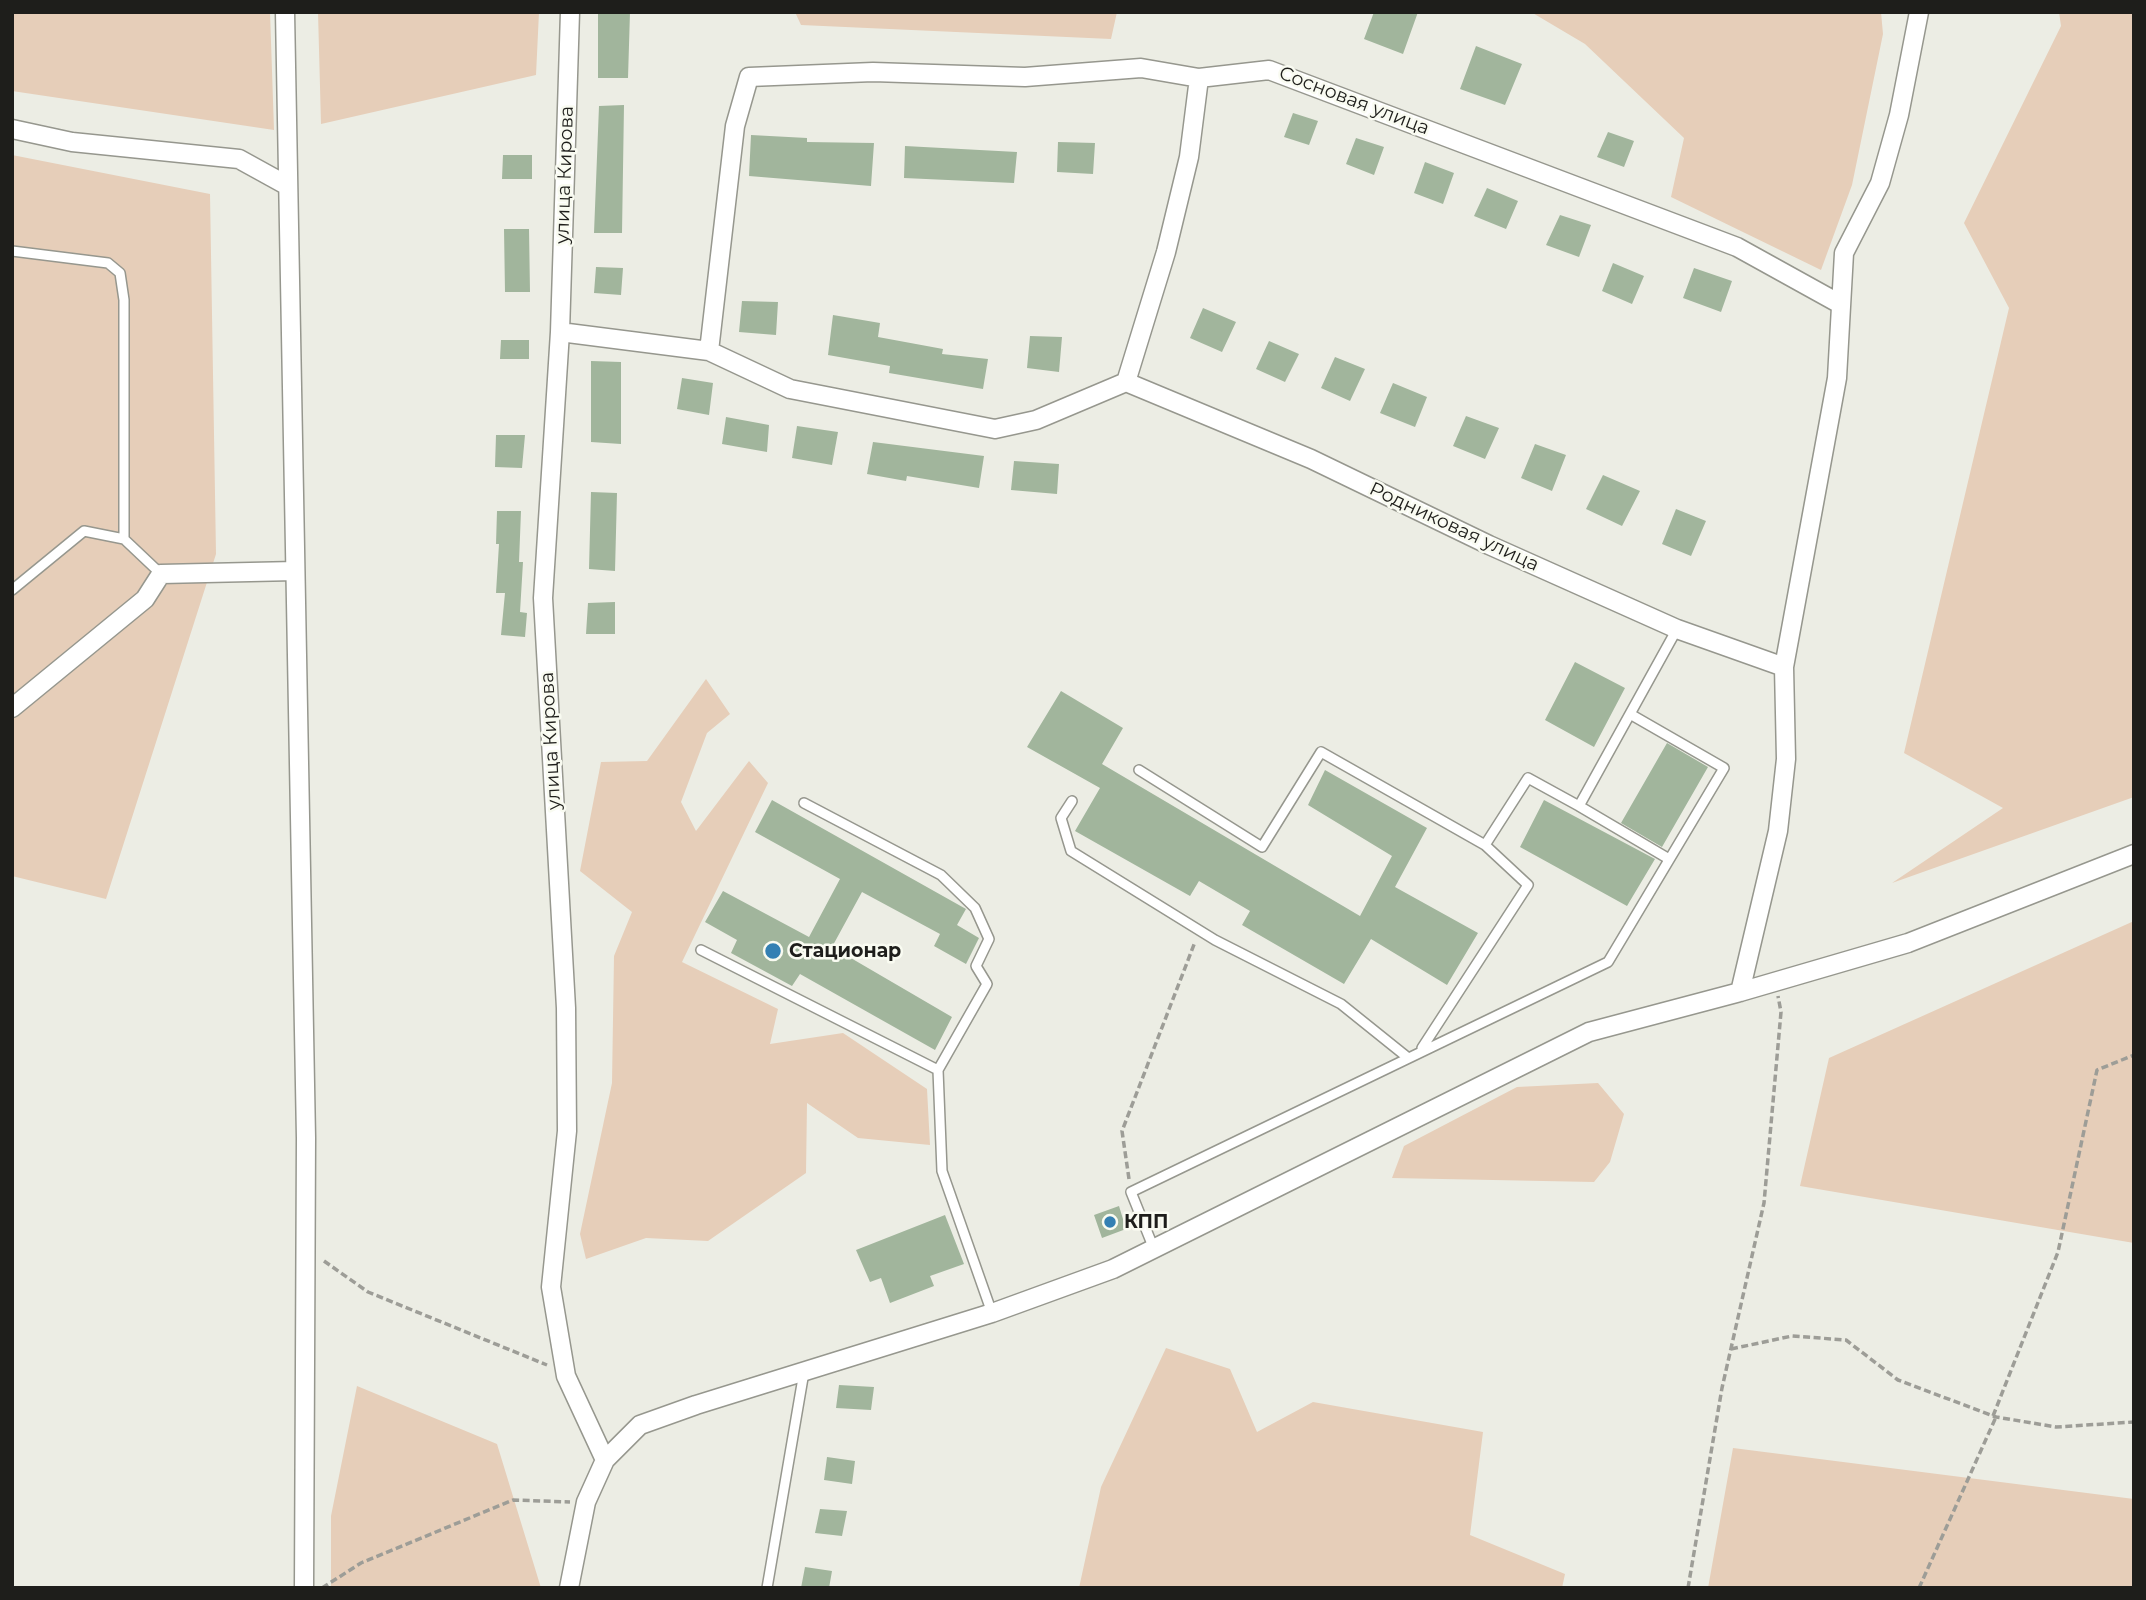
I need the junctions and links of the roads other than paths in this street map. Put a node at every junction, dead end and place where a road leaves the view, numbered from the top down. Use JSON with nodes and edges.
{"nodes":[{"id":1,"x":285,"y":12,"type":"edge"},
{"id":2,"x":570,"y":12,"type":"edge"},
{"id":3,"x":1919,"y":12,"type":"edge"},
{"id":4,"x":1199,"y":78,"type":"junction"},
{"id":5,"x":12,"y":129,"type":"edge"},
{"id":6,"x":288,"y":186,"type":"junction"},
{"id":7,"x":12,"y":251,"type":"edge"},
{"id":8,"x":1840,"y":304,"type":"junction"},
{"id":9,"x":560,"y":332,"type":"junction"},
{"id":10,"x":709,"y":351,"type":"junction"},
{"id":11,"x":1126,"y":382,"type":"junction"},
{"id":12,"x":124,"y":539,"type":"junction"},
{"id":13,"x":295,"y":571,"type":"junction"},
{"id":14,"x":161,"y":574,"type":"junction"},
{"id":15,"x":12,"y":590,"type":"edge"},
{"id":16,"x":1677,"y":629,"type":"junction"},
{"id":17,"x":1784,"y":667,"type":"junction"},
{"id":18,"x":12,"y":708,"type":"edge"},
{"id":19,"x":1630,"y":714,"type":"junction"},
{"id":20,"x":1139,"y":770,"type":"dead end"},
{"id":21,"x":1072,"y":801,"type":"dead end"},
{"id":22,"x":804,"y":803,"type":"dead end"},
{"id":23,"x":1579,"y":806,"type":"junction"},
{"id":24,"x":1485,"y":845,"type":"junction"},
{"id":25,"x":2134,"y":854,"type":"edge"},
{"id":26,"x":1669,"y":859,"type":"junction"},
{"id":27,"x":701,"y":950,"type":"dead end"},
{"id":28,"x":1740,"y":992,"type":"junction"},
{"id":29,"x":1421,"y":1050,"type":"junction"},
{"id":30,"x":1407,"y":1057,"type":"junction"},
{"id":31,"x":937,"y":1070,"type":"junction"},
{"id":32,"x":1154,"y":1249,"type":"junction"},
{"id":33,"x":992,"y":1313,"type":"junction"},
{"id":34,"x":804,"y":1372,"type":"junction"},
{"id":35,"x":605,"y":1460,"type":"junction"},
{"id":36,"x":304,"y":1588,"type":"edge"},
{"id":37,"x":569,"y":1588,"type":"edge"},
{"id":38,"x":767,"y":1588,"type":"edge"}],
"edges":[{"from":1,"to":6,"type":"street"},
{"from":2,"to":9,"type":"street","name":"улица Кирова"},
{"from":3,"to":8,"type":"street"},
{"from":4,"to":8,"type":"street","name":"Сосновая улица"},
{"from":4,"to":10,"type":"street","name":"Сосновая улица"},
{"from":4,"to":11,"type":"street"},
{"from":5,"to":6,"type":"street"},
{"from":6,"to":13,"type":"street"},
{"from":7,"to":12,"type":"lane"},
{"from":8,"to":17,"type":"street"},
{"from":9,"to":10,"type":"street"},
{"from":9,"to":35,"type":"street","name":"улица Кирова"},
{"from":10,"to":11,"type":"street"},
{"from":11,"to":16,"type":"street","name":"Родниковая улица"},
{"from":12,"to":14,"type":"lane"},
{"from":12,"to":15,"type":"lane"},
{"from":13,"to":14,"type":"street"},
{"from":13,"to":36,"type":"street"},
{"from":14,"to":18,"type":"street"},
{"from":16,"to":17,"type":"street","name":"Родниковая улица"},
{"from":16,"to":19,"type":"lane"},
{"from":17,"to":28,"type":"street"},
{"from":19,"to":23,"type":"lane"},
{"from":19,"to":26,"type":"lane"},
{"from":20,"to":24,"type":"lane"},
{"from":21,"to":30,"type":"lane"},
{"from":22,"to":31,"type":"lane"},
{"from":23,"to":24,"type":"lane"},
{"from":23,"to":26,"type":"lane"},
{"from":24,"to":29,"type":"lane"},
{"from":25,"to":28,"type":"street"},
{"from":26,"to":29,"type":"lane"},
{"from":27,"to":31,"type":"lane"},
{"from":28,"to":32,"type":"street"},
{"from":29,"to":30,"type":"lane"},
{"from":30,"to":32,"type":"lane"},
{"from":31,"to":33,"type":"lane"},
{"from":32,"to":33,"type":"street"},
{"from":33,"to":34,"type":"street"},
{"from":34,"to":35,"type":"street"},
{"from":34,"to":38,"type":"lane"},
{"from":35,"to":37,"type":"street"}]}
